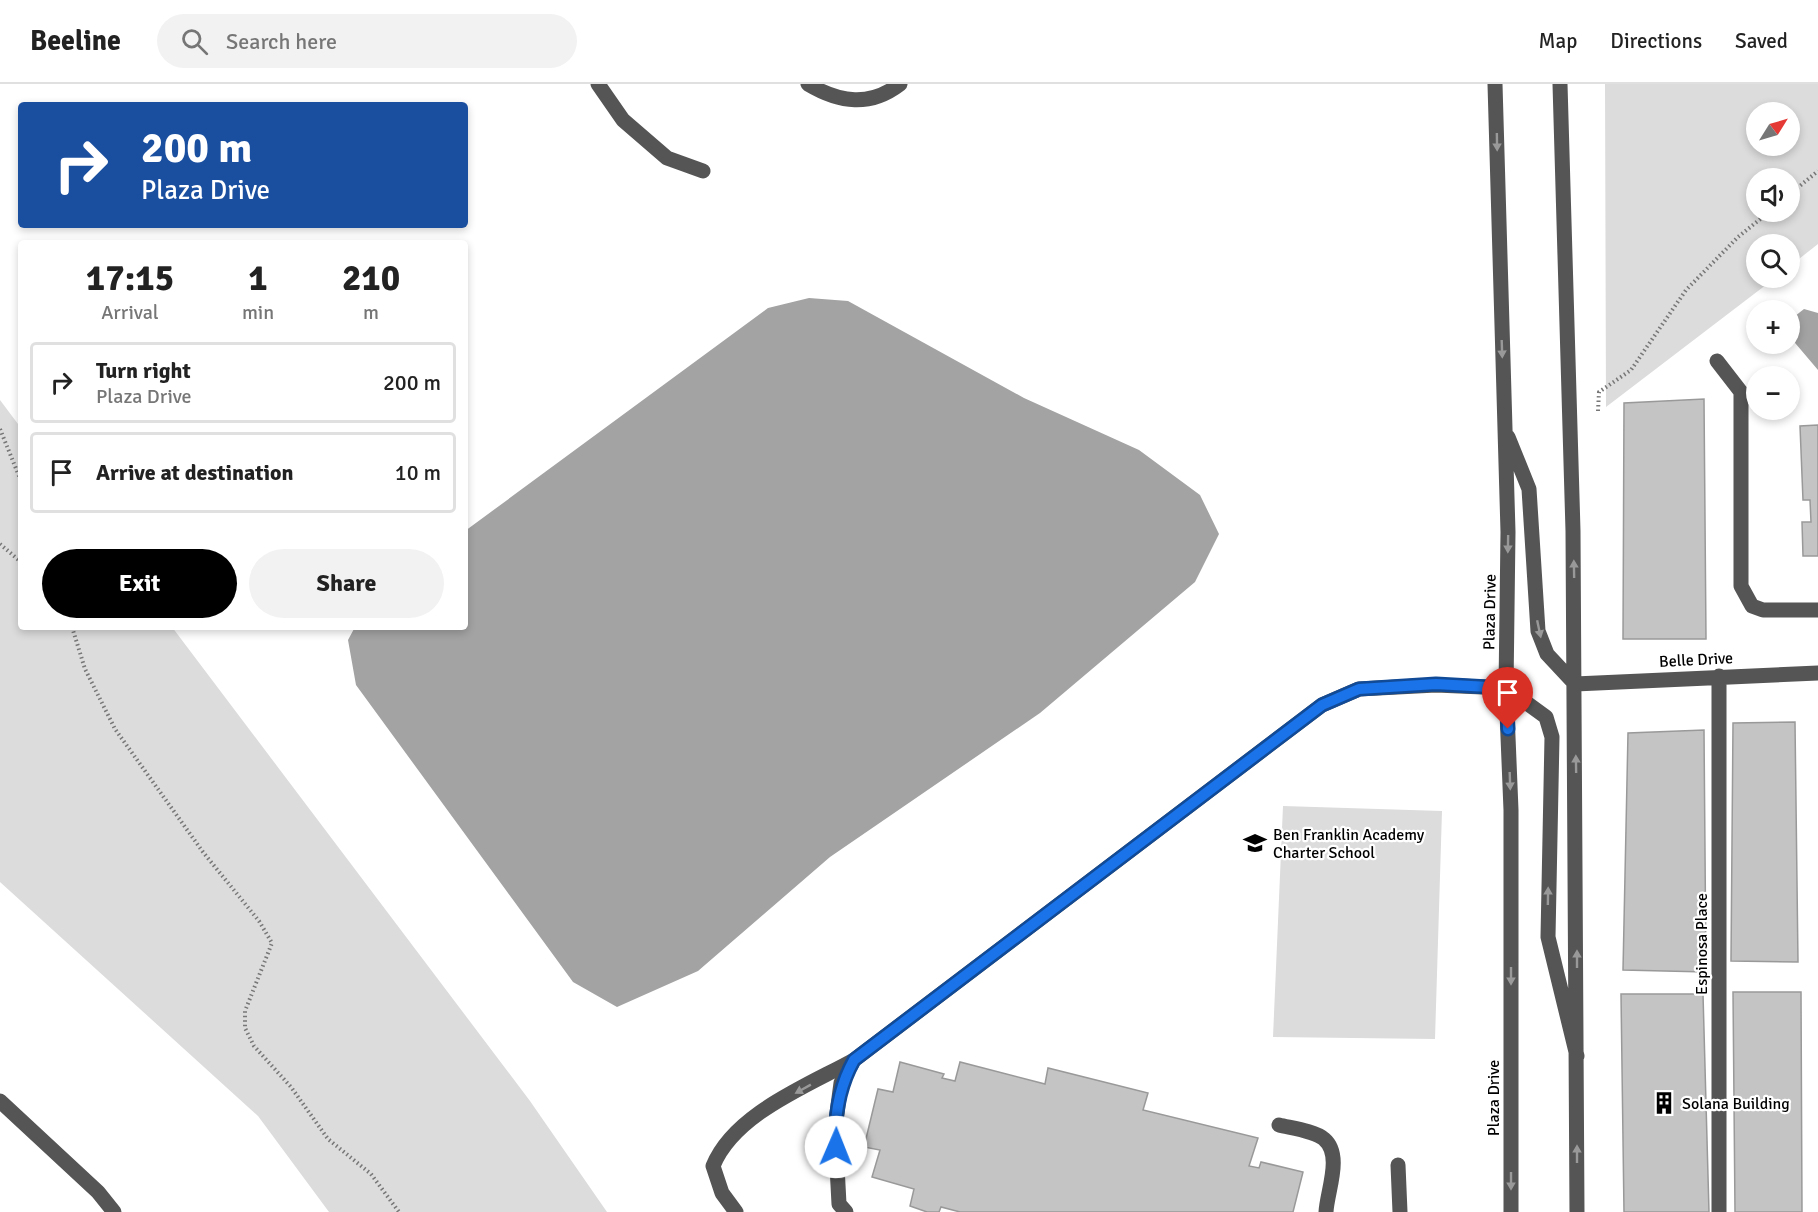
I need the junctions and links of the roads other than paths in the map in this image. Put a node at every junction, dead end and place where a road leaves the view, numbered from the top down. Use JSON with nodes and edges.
{"nodes":[{"id":1,"x":598,"y":84,"type":"edge"},
{"id":2,"x":808,"y":84,"type":"edge"},
{"id":3,"x":900,"y":84,"type":"edge"},
{"id":4,"x":1495,"y":84,"type":"edge"},
{"id":5,"x":1560,"y":84,"type":"edge"},
{"id":6,"x":703,"y":171,"type":"dead end"},
{"id":7,"x":1717,"y":361,"type":"dead end"},
{"id":8,"x":1504,"y":429,"type":"junction"},
{"id":9,"x":1818,"y":610,"type":"edge"},
{"id":10,"x":1818,"y":673,"type":"edge"},
{"id":11,"x":1719,"y":676,"type":"junction"},
{"id":12,"x":1575,"y":684,"type":"junction"},
{"id":13,"x":1506,"y":688,"type":"junction"},
{"id":14,"x":1577,"y":1056,"type":"junction"},
{"id":15,"x":854,"y":1060,"type":"junction"},
{"id":16,"x":0,"y":1101,"type":"edge"},
{"id":17,"x":1279,"y":1125,"type":"dead end"},
{"id":18,"x":1398,"y":1165,"type":"dead end"},
{"id":19,"x":842,"y":1208,"type":"edge"},
{"id":20,"x":114,"y":1212,"type":"edge"},
{"id":21,"x":736,"y":1212,"type":"edge"},
{"id":22,"x":1326,"y":1212,"type":"edge"},
{"id":23,"x":1400,"y":1212,"type":"edge"},
{"id":24,"x":1511,"y":1212,"type":"edge"},
{"id":25,"x":1577,"y":1212,"type":"edge"},
{"id":26,"x":1719,"y":1212,"type":"edge"}],
"edges":[{"from":1,"to":6,"type":"street"},
{"from":2,"to":3,"type":"street"},
{"from":4,"to":8,"type":"street","name":"Plaza Drive","one_way":true},
{"from":12,"to":5,"type":"street","one_way":true},
{"from":7,"to":9,"type":"street"},
{"from":8,"to":12,"type":"street","one_way":true},
{"from":8,"to":13,"type":"street","name":"Plaza Drive","one_way":true},
{"from":10,"to":11,"type":"street","name":"Belle Drive"},
{"from":11,"to":12,"type":"street","name":"Belle Drive"},
{"from":11,"to":26,"type":"street","name":"Espinosa Place"},
{"from":14,"to":12,"type":"street","one_way":true},
{"from":14,"to":13,"type":"street","one_way":true},
{"from":13,"to":15,"type":"street"},
{"from":13,"to":24,"type":"street","name":"Plaza Drive","one_way":true},
{"from":25,"to":14,"type":"street","one_way":true},
{"from":15,"to":19,"type":"street"},
{"from":15,"to":21,"type":"street","one_way":true},
{"from":16,"to":20,"type":"street"},
{"from":17,"to":22,"type":"street"},
{"from":18,"to":23,"type":"street"}]}
